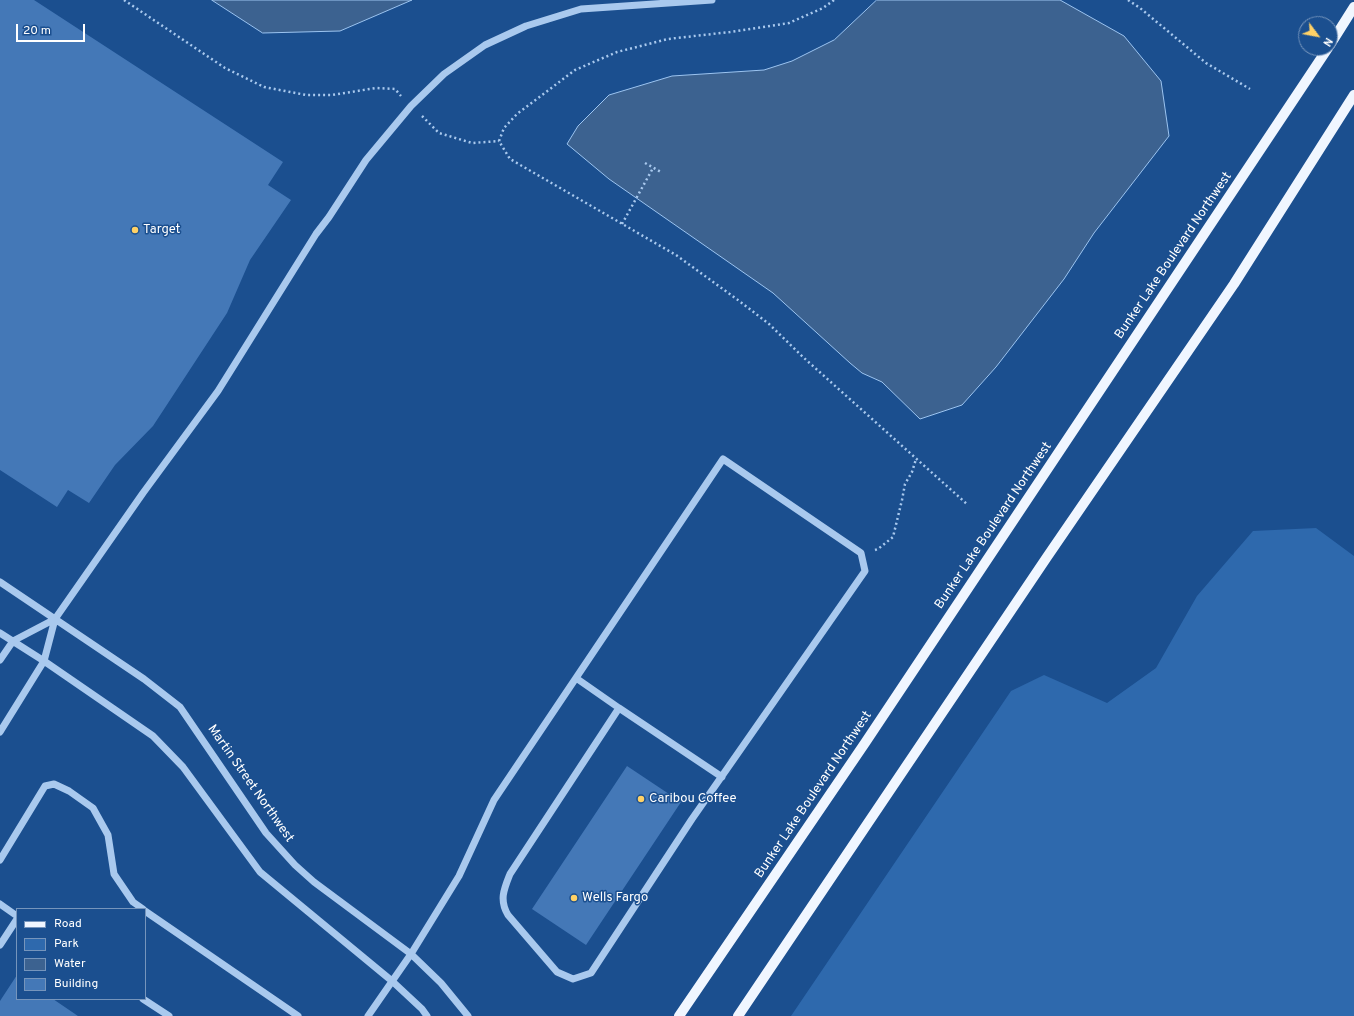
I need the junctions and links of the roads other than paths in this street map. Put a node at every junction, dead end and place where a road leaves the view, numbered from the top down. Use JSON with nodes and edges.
{"nodes":[{"id":1,"x":712,"y":0,"type":"edge"},
{"id":2,"x":1354,"y":7,"type":"edge"},
{"id":3,"x":1338,"y":32,"type":"edge"},
{"id":4,"x":1323,"y":56,"type":"edge"},
{"id":5,"x":1354,"y":95,"type":"edge"},
{"id":6,"x":0,"y":582,"type":"edge"},
{"id":7,"x":55,"y":619,"type":"junction"},
{"id":8,"x":0,"y":632,"type":"edge"},
{"id":9,"x":13,"y":641,"type":"junction"},
{"id":10,"x":0,"y":660,"type":"edge"},
{"id":11,"x":44,"y":661,"type":"junction"},
{"id":12,"x":576,"y":678,"type":"junction"},
{"id":13,"x":619,"y":708,"type":"junction"},
{"id":14,"x":0,"y":732,"type":"edge"},
{"id":15,"x":722,"y":777,"type":"junction"},
{"id":16,"x":0,"y":860,"type":"edge"},
{"id":17,"x":0,"y":904,"type":"edge"},
{"id":18,"x":141,"y":908,"type":"edge"},
{"id":19,"x":146,"y":911,"type":"edge"},
{"id":20,"x":16,"y":915,"type":"edge"},
{"id":21,"x":16,"y":921,"type":"edge"},
{"id":22,"x":0,"y":945,"type":"edge"},
{"id":23,"x":411,"y":954,"type":"junction"},
{"id":24,"x":392,"y":981,"type":"junction"},
{"id":25,"x":145,"y":1000,"type":"edge"},
{"id":26,"x":169,"y":1016,"type":"edge"},
{"id":27,"x":298,"y":1016,"type":"edge"},
{"id":28,"x":368,"y":1016,"type":"edge"},
{"id":29,"x":427,"y":1016,"type":"edge"},
{"id":30,"x":468,"y":1016,"type":"edge"},
{"id":31,"x":679,"y":1016,"type":"edge"},
{"id":32,"x":738,"y":1016,"type":"edge"}],
"edges":[{"from":1,"to":7,"type":"street"},
{"from":2,"to":3,"type":"main road"},
{"from":4,"to":31,"type":"main road","name":"Bunker Lake Boulevard Northwest"},
{"from":5,"to":32,"type":"main road"},
{"from":6,"to":7,"type":"street","name":"Martin Street Northwest"},
{"from":7,"to":9,"type":"street"},
{"from":7,"to":11,"type":"street"},
{"from":7,"to":23,"type":"street","name":"Martin Street Northwest"},
{"from":8,"to":9,"type":"street"},
{"from":9,"to":10,"type":"street"},
{"from":9,"to":11,"type":"street"},
{"from":11,"to":14,"type":"street"},
{"from":11,"to":24,"type":"street"},
{"from":12,"to":13,"type":"street"},
{"from":12,"to":15,"type":"street"},
{"from":12,"to":23,"type":"street"},
{"from":13,"to":15,"type":"street"},
{"from":13,"to":15,"type":"street"},
{"from":16,"to":18,"type":"street"},
{"from":17,"to":20,"type":"street"},
{"from":19,"to":27,"type":"street"},
{"from":21,"to":22,"type":"street"},
{"from":23,"to":24,"type":"street"},
{"from":23,"to":30,"type":"street","name":"Martin Street Northwest"},
{"from":24,"to":28,"type":"street"},
{"from":24,"to":29,"type":"street"},
{"from":25,"to":26,"type":"street"}]}
